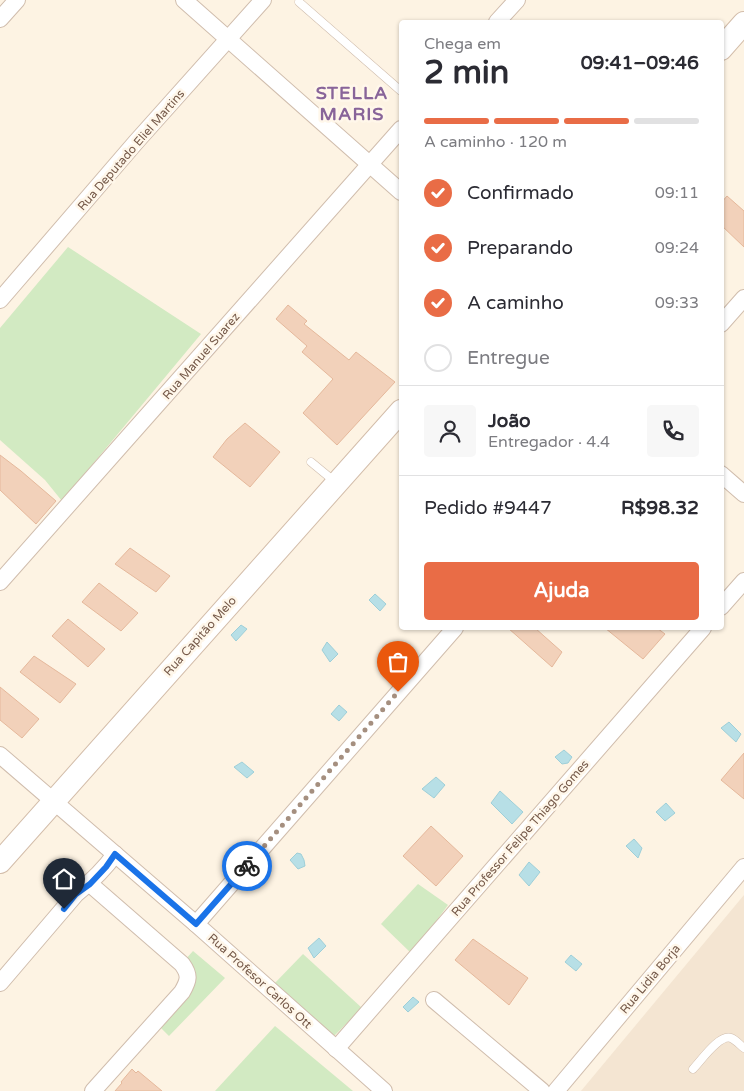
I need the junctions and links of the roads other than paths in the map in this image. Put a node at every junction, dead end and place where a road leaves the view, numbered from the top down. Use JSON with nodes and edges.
{"nodes":[{"id":1,"x":17,"y":0,"type":"edge"},
{"id":2,"x":184,"y":0,"type":"edge"},
{"id":3,"x":263,"y":0,"type":"edge"},
{"id":4,"x":517,"y":0,"type":"edge"},
{"id":5,"x":299,"y":2,"type":"dead end"},
{"id":6,"x":0,"y":19,"type":"edge"},
{"id":7,"x":499,"y":20,"type":"edge"},
{"id":8,"x":744,"y":23,"type":"edge"},
{"id":9,"x":229,"y":39,"type":"junction"},
{"id":10,"x":724,"y":46,"type":"edge"},
{"id":11,"x":399,"y":89,"type":"edge"},
{"id":12,"x":399,"y":131,"type":"edge"},
{"id":13,"x":370,"y":164,"type":"junction"},
{"id":14,"x":399,"y":190,"type":"edge"},
{"id":15,"x":744,"y":298,"type":"edge"},
{"id":16,"x":0,"y":300,"type":"edge"},
{"id":17,"x":724,"y":321,"type":"edge"},
{"id":18,"x":399,"y":413,"type":"edge"},
{"id":19,"x":311,"y":462,"type":"dead end"},
{"id":20,"x":724,"y":477,"type":"edge"},
{"id":21,"x":337,"y":483,"type":"junction"},
{"id":22,"x":744,"y":494,"type":"edge"},
{"id":23,"x":744,"y":581,"type":"edge"},
{"id":24,"x":0,"y":582,"type":"edge"},
{"id":25,"x":724,"y":604,"type":"edge"},
{"id":26,"x":453,"y":630,"type":"edge"},
{"id":27,"x":701,"y":630,"type":"edge"},
{"id":28,"x":0,"y":755,"type":"edge"},
{"id":29,"x":54,"y":801,"type":"junction"},
{"id":30,"x":115,"y":854,"type":"junction"},
{"id":31,"x":0,"y":862,"type":"edge"},
{"id":32,"x":744,"y":868,"type":"edge"},
{"id":33,"x":90,"y":884,"type":"junction"},
{"id":34,"x":196,"y":924,"type":"junction"},
{"id":35,"x":0,"y":983,"type":"edge"},
{"id":36,"x":434,"y":1000,"type":"dead end"},
{"id":37,"x":744,"y":1048,"type":"edge"},
{"id":38,"x":336,"y":1049,"type":"junction"},
{"id":39,"x":693,"y":1069,"type":"dead end"},
{"id":40,"x":93,"y":1091,"type":"edge"},
{"id":41,"x":384,"y":1091,"type":"edge"},
{"id":42,"x":542,"y":1091,"type":"edge"},
{"id":43,"x":556,"y":1091,"type":"edge"}],
"edges":[{"from":1,"to":6,"type":"street"},
{"from":2,"to":9,"type":"street"},
{"from":3,"to":9,"type":"street","name":"Rua Deputado Eliel Martins"},
{"from":4,"to":7,"type":"street"},
{"from":5,"to":11,"type":"lane"},
{"from":8,"to":10,"type":"main road"},
{"from":9,"to":13,"type":"street"},
{"from":9,"to":16,"type":"street","name":"Rua Deputado Eliel Martins"},
{"from":12,"to":13,"type":"street","name":"Rua Manuel Suarez"},
{"from":13,"to":14,"type":"street"},
{"from":13,"to":24,"type":"street","name":"Rua Manuel Suarez"},
{"from":15,"to":17,"type":"street"},
{"from":18,"to":21,"type":"main road","name":"Rua Capitão Melo"},
{"from":19,"to":21,"type":"lane"},
{"from":20,"to":22,"type":"street"},
{"from":21,"to":29,"type":"main road","name":"Rua Capitão Melo"},
{"from":23,"to":25,"type":"street"},
{"from":26,"to":34,"type":"street"},
{"from":27,"to":38,"type":"street","name":"Rua Professor Felipe Thiago Gomes"},
{"from":28,"to":29,"type":"street","name":"Rua Profesor Carlos Ott"},
{"from":29,"to":30,"type":"street","name":"Rua Profesor Carlos Ott"},
{"from":29,"to":31,"type":"main road","name":"Rua Capitão Melo"},
{"from":30,"to":33,"type":"street"},
{"from":30,"to":34,"type":"street","name":"Rua Profesor Carlos Ott"},
{"from":32,"to":43,"type":"street","name":"Rua Lídia Borja"},
{"from":33,"to":35,"type":"street"},
{"from":33,"to":40,"type":"street"},
{"from":34,"to":38,"type":"street","name":"Rua Profesor Carlos Ott"},
{"from":36,"to":42,"type":"street"},
{"from":37,"to":39,"type":"lane"},
{"from":38,"to":41,"type":"street","name":"Rua Profesor Carlos Ott"}]}
